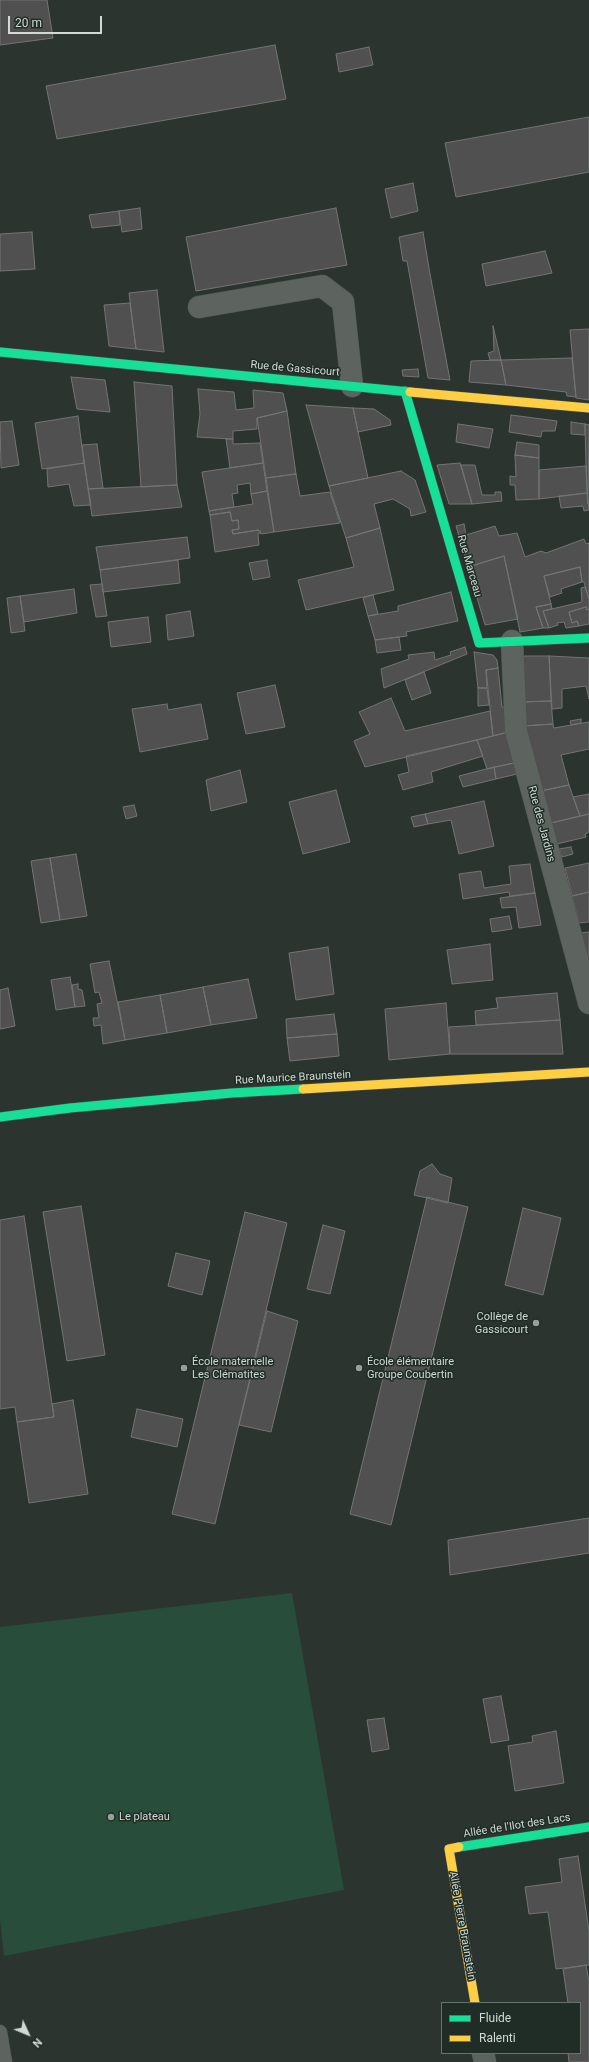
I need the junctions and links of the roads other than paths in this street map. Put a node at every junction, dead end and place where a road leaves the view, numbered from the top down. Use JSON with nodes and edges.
{"nodes":[{"id":1,"x":199,"y":307,"type":"dead end"},
{"id":2,"x":0,"y":352,"type":"edge"},
{"id":3,"x":352,"y":386,"type":"junction"},
{"id":4,"x":405,"y":391,"type":"junction"},
{"id":5,"x":589,"y":408,"type":"edge"},
{"id":6,"x":589,"y":638,"type":"edge"},
{"id":7,"x":512,"y":641,"type":"junction"},
{"id":8,"x":589,"y":1003,"type":"edge"},
{"id":9,"x":589,"y":1072,"type":"edge"},
{"id":10,"x":0,"y":1117,"type":"edge"},
{"id":11,"x":589,"y":1827,"type":"edge"},
{"id":12,"x":449,"y":1849,"type":"joint"},
{"id":13,"x":475,"y":2002,"type":"edge"},
{"id":14,"x":0,"y":2032,"type":"edge"},
{"id":15,"x":5,"y":2062,"type":"edge"}],
"edges":[{"from":1,"to":3,"type":"street"},
{"from":2,"to":3,"type":"street","name":"Rue de Gassicourt"},
{"from":3,"to":4,"type":"street","name":"Rue de Gassicourt"},
{"from":4,"to":5,"type":"street","name":"Rue de Gassicourt"},
{"from":4,"to":7,"type":"street","name":"Rue Marceau"},
{"from":6,"to":7,"type":"street","name":"Rue Marceau"},
{"from":7,"to":8,"type":"street","name":"Rue des Jardins"},
{"from":9,"to":10,"type":"street","name":"Rue Maurice Braunstein"},
{"from":11,"to":12,"type":"street","name":"Allée de l'Ilot des Lacs"},
{"from":12,"to":13,"type":"street","name":"Allée Pierre Braunstein"},
{"from":14,"to":15,"type":"lane"}]}
